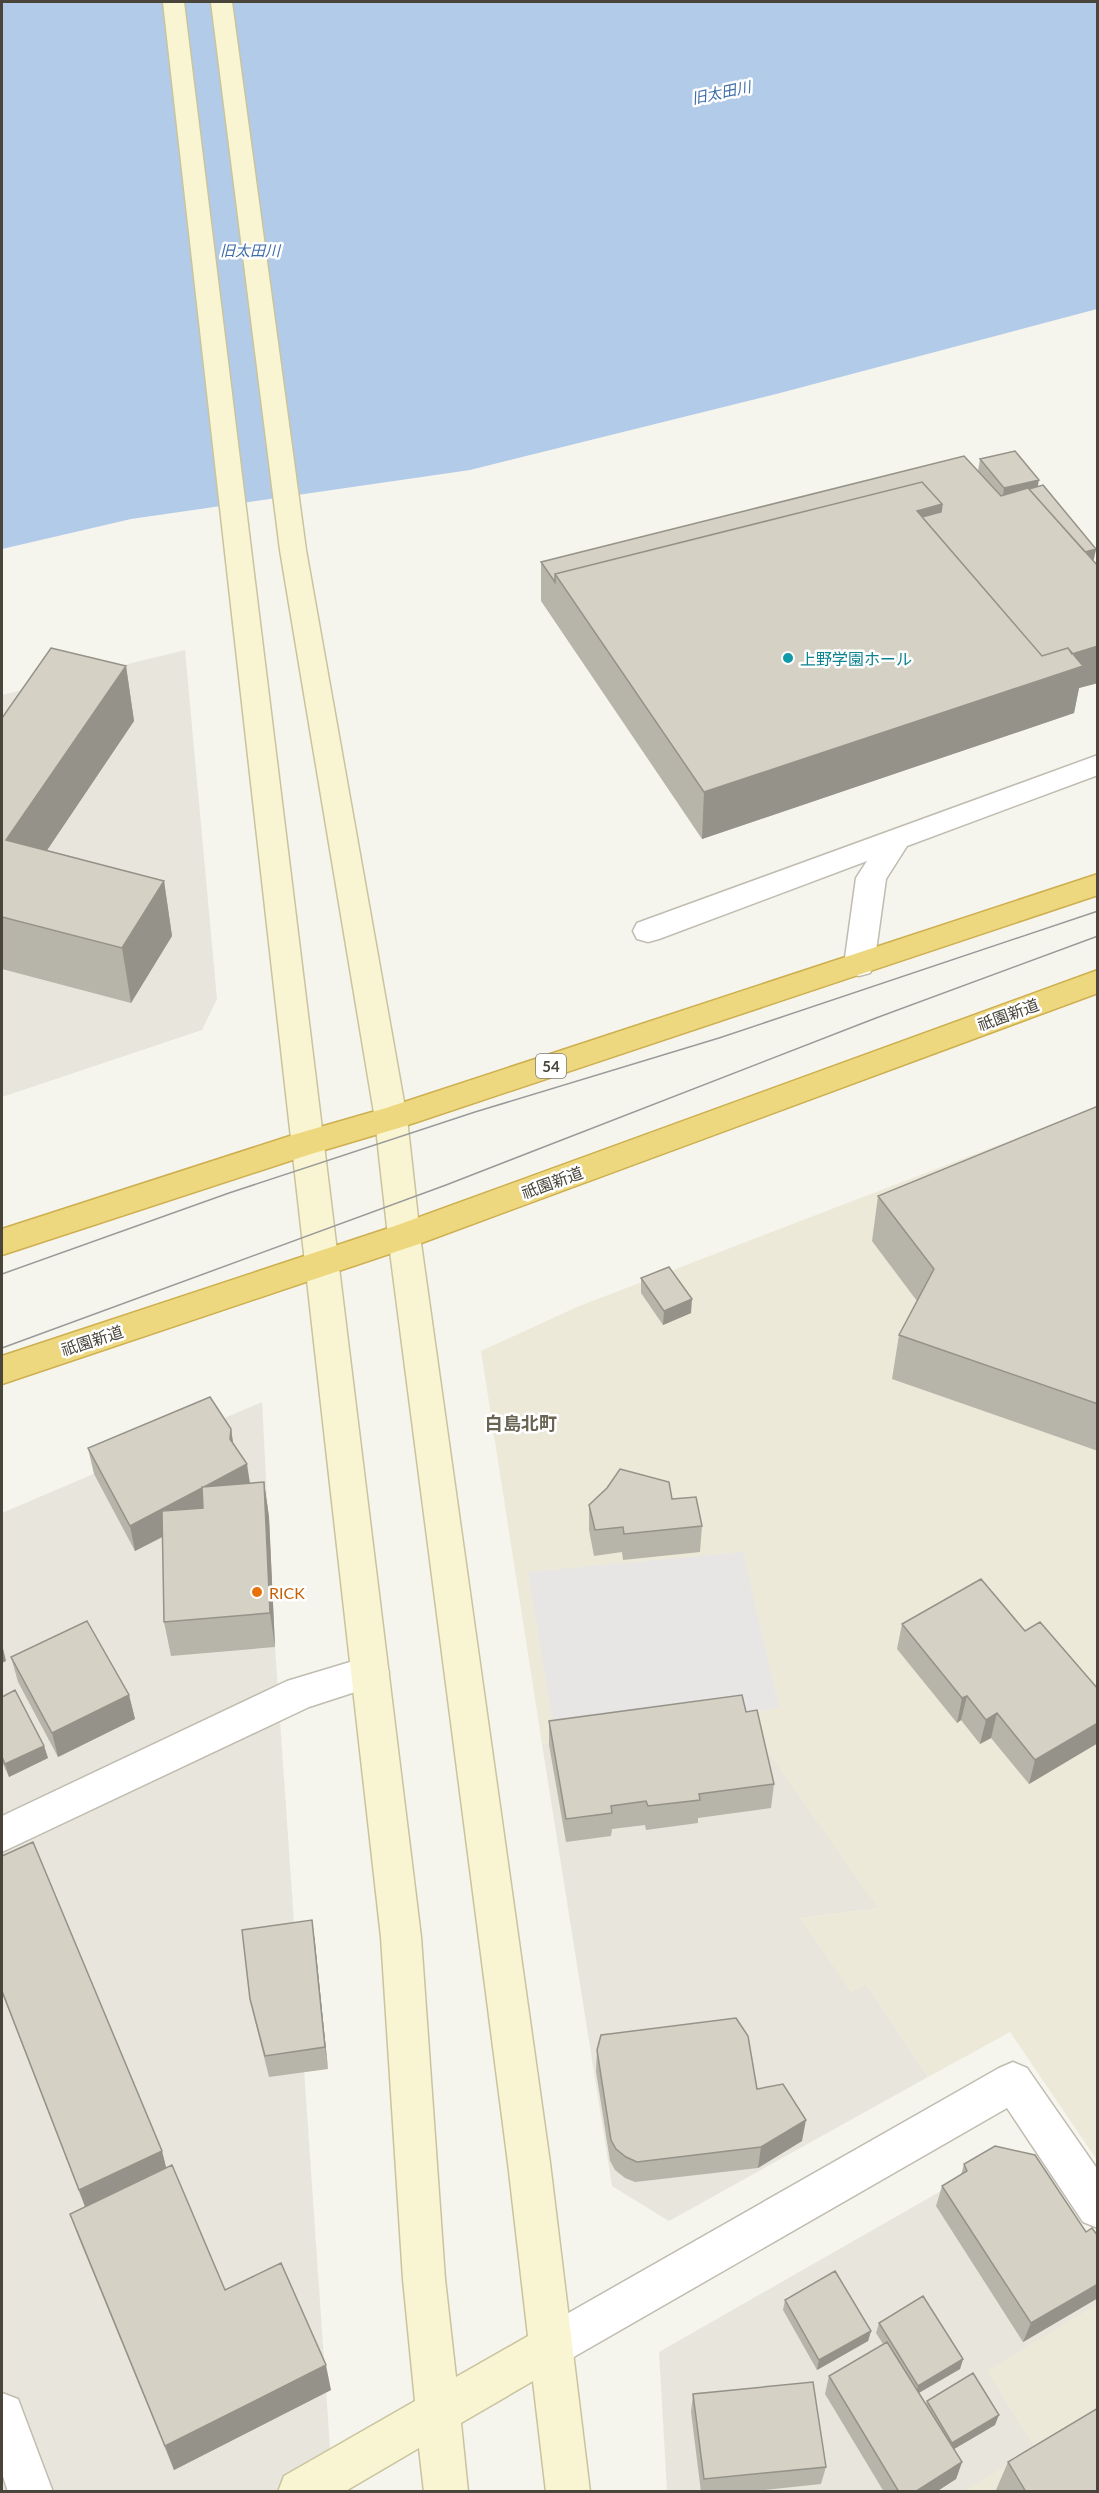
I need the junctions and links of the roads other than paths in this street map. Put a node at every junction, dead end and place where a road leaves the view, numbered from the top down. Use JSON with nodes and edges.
{"nodes":[{"id":1,"x":173,"y":2,"type":"edge"},
{"id":2,"x":221,"y":2,"type":"edge"},
{"id":3,"x":1098,"y":764,"type":"edge"},
{"id":4,"x":896,"y":840,"type":"junction"},
{"id":5,"x":1098,"y":884,"type":"edge"},
{"id":6,"x":648,"y":931,"type":"dead end"},
{"id":7,"x":859,"y":965,"type":"junction"},
{"id":8,"x":1098,"y":981,"type":"edge"},
{"id":9,"x":391,"y":1119,"type":"junction"},
{"id":10,"x":308,"y":1143,"type":"junction"},
{"id":11,"x":404,"y":1236,"type":"junction"},
{"id":12,"x":2,"y":1242,"type":"edge"},
{"id":13,"x":320,"y":1264,"type":"junction"},
{"id":14,"x":2,"y":1370,"type":"edge"},
{"id":15,"x":370,"y":1672,"type":"junction"},
{"id":16,"x":2,"y":1835,"type":"edge"},
{"id":17,"x":1098,"y":2207,"type":"edge"},
{"id":18,"x":550,"y":2347,"type":"junction"},
{"id":19,"x":438,"y":2412,"type":"junction"},
{"id":20,"x":2,"y":2415,"type":"edge"},
{"id":21,"x":31,"y":2492,"type":"edge"},
{"id":22,"x":300,"y":2492,"type":"edge"},
{"id":23,"x":446,"y":2492,"type":"edge"},
{"id":24,"x":568,"y":2492,"type":"edge"}],
"edges":[{"from":1,"to":10,"type":"street"},
{"from":2,"to":9,"type":"street"},
{"from":3,"to":4,"type":"street"},
{"from":4,"to":6,"type":"street"},
{"from":4,"to":7,"type":"street"},
{"from":5,"to":7,"type":"highway","number":"54"},
{"from":7,"to":9,"type":"highway","number":"54"},
{"from":8,"to":11,"type":"highway","name":"祇園新道"},
{"from":9,"to":10,"type":"highway","number":"54"},
{"from":9,"to":11,"type":"street"},
{"from":10,"to":12,"type":"highway","number":"54"},
{"from":10,"to":13,"type":"street"},
{"from":11,"to":13,"type":"highway","name":"祇園新道"},
{"from":11,"to":18,"type":"street"},
{"from":13,"to":14,"type":"highway","name":"祇園新道"},
{"from":13,"to":15,"type":"street"},
{"from":15,"to":16,"type":"street"},
{"from":15,"to":19,"type":"street"},
{"from":17,"to":18,"type":"street"},
{"from":18,"to":19,"type":"street"},
{"from":18,"to":24,"type":"street"},
{"from":19,"to":22,"type":"street"},
{"from":19,"to":23,"type":"street"},
{"from":20,"to":21,"type":"street"}]}
